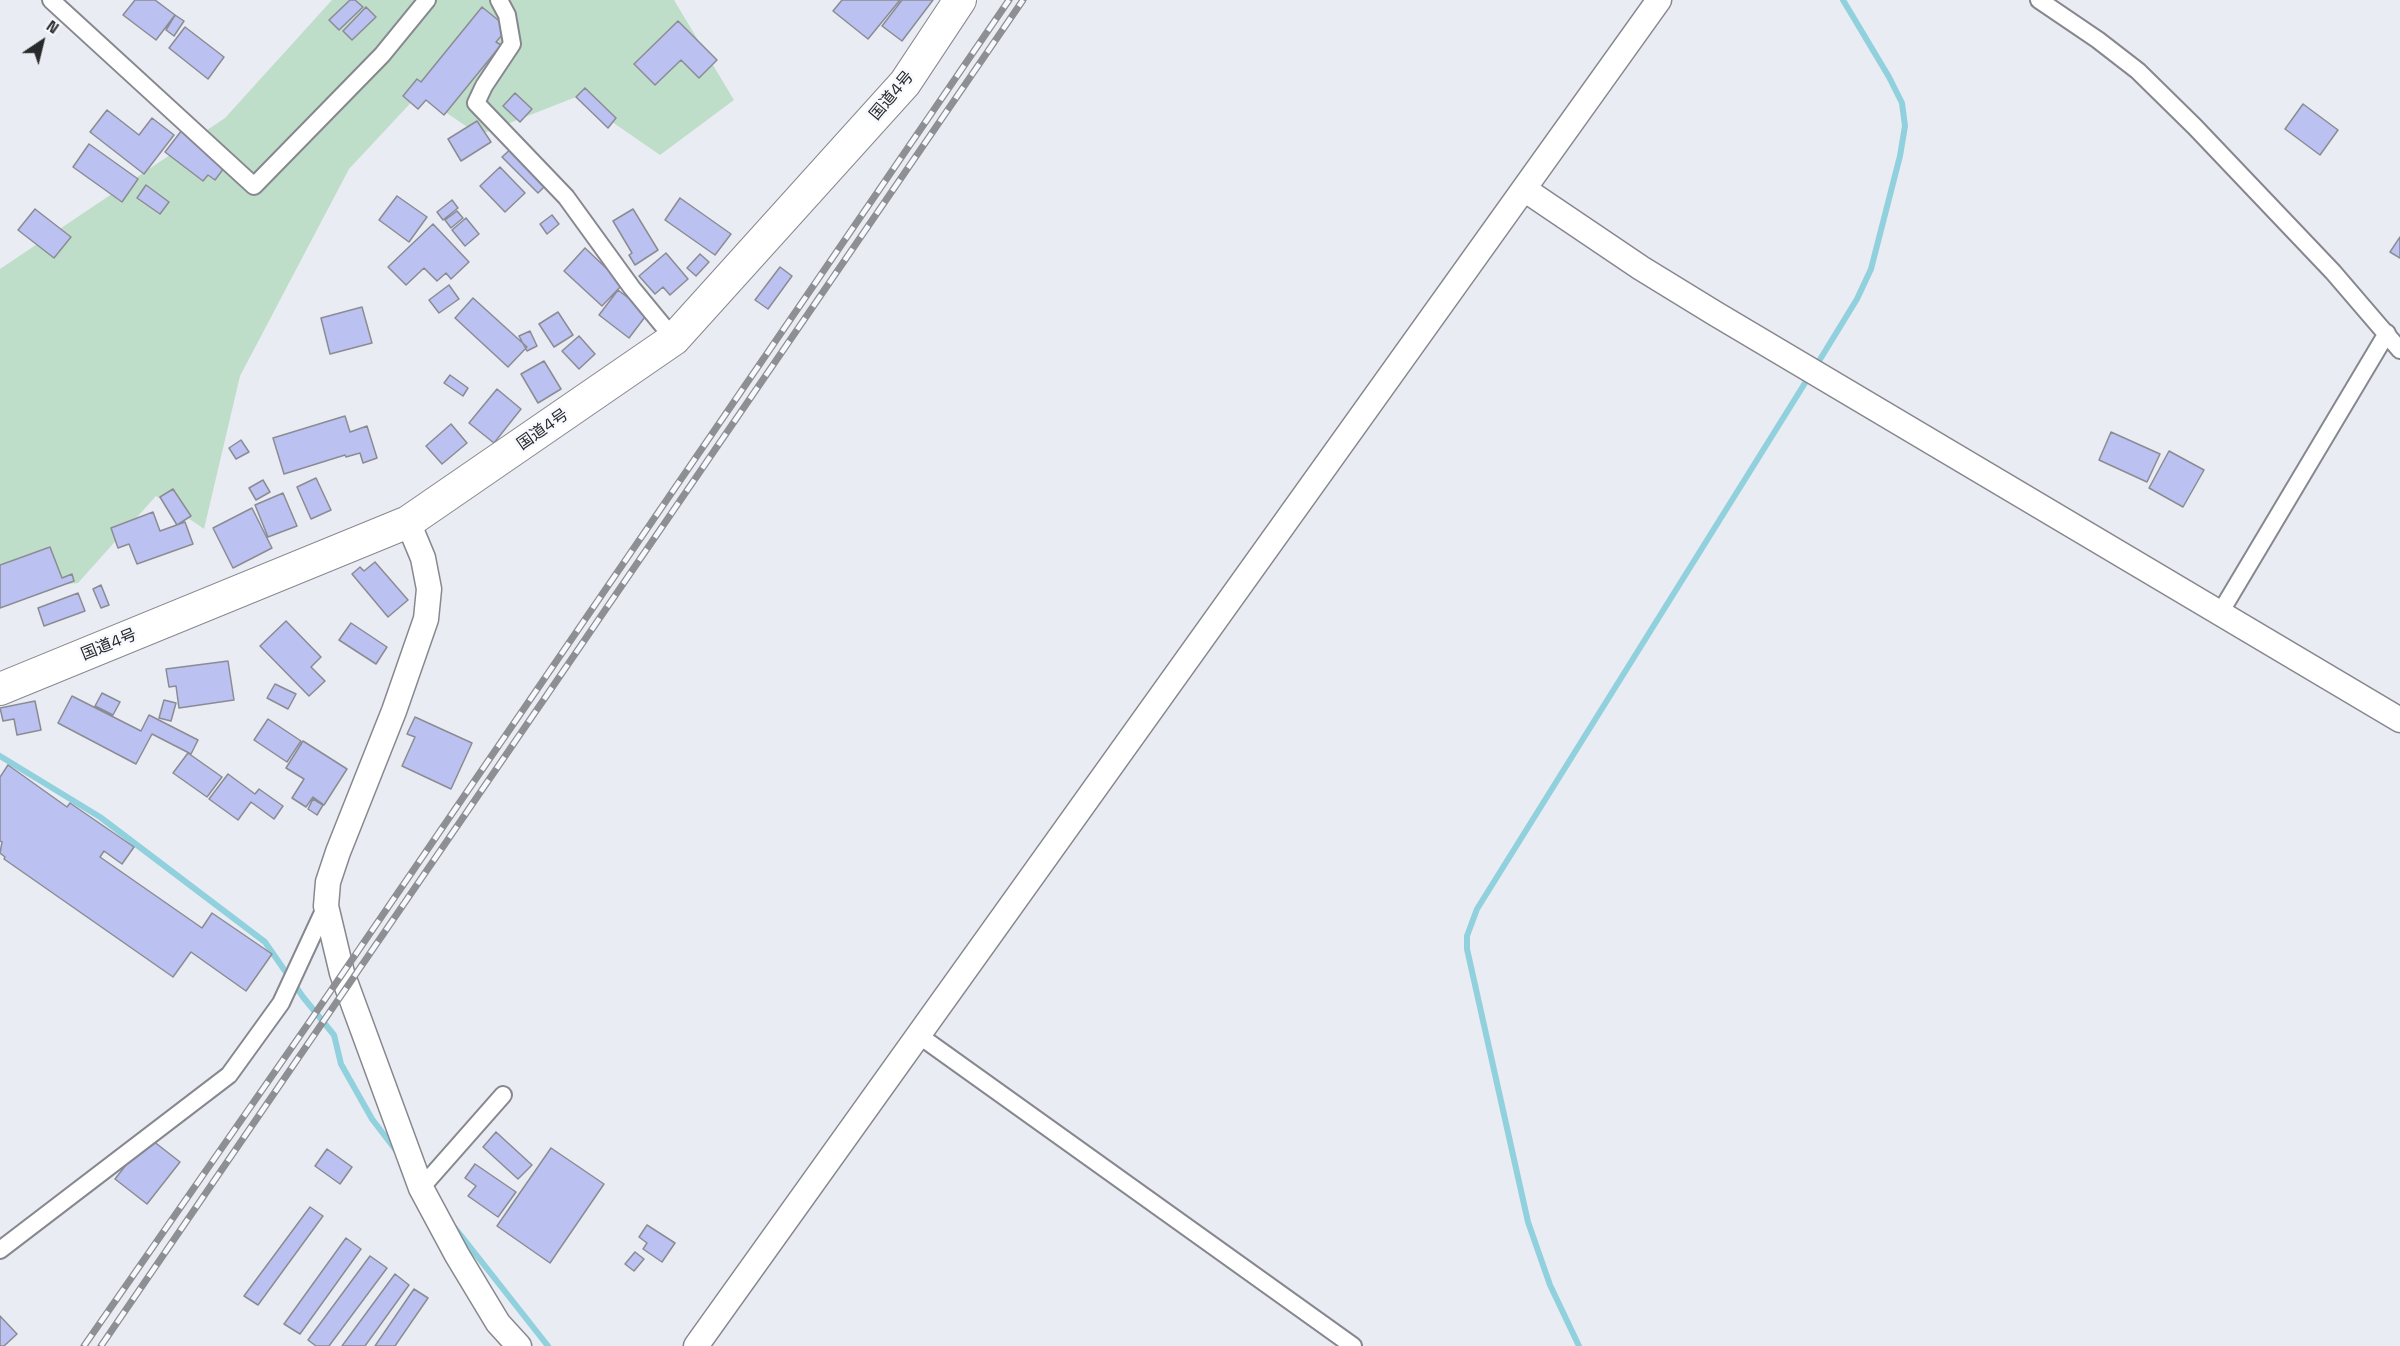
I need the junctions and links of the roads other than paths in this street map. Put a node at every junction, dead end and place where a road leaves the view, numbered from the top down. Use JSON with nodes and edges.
{"nodes":[{"id":1,"x":51,"y":0,"type":"edge"},
{"id":2,"x":428,"y":0,"type":"edge"},
{"id":3,"x":499,"y":0,"type":"edge"},
{"id":4,"x":960,"y":0,"type":"edge"},
{"id":5,"x":1659,"y":0,"type":"edge"},
{"id":6,"x":2038,"y":0,"type":"edge"},
{"id":7,"x":1524,"y":189,"type":"junction"},
{"id":8,"x":2393,"y":333,"type":"edge"},
{"id":9,"x":674,"y":339,"type":"junction"},
{"id":10,"x":2400,"y":350,"type":"edge"},
{"id":11,"x":408,"y":522,"type":"junction"},
{"id":12,"x":2220,"y":613,"type":"junction"},
{"id":13,"x":0,"y":689,"type":"edge"},
{"id":14,"x":2400,"y":720,"type":"edge"},
{"id":15,"x":326,"y":906,"type":"junction"},
{"id":16,"x":917,"y":1034,"type":"junction"},
{"id":17,"x":503,"y":1095,"type":"dead end"},
{"id":18,"x":421,"y":1188,"type":"junction"},
{"id":19,"x":0,"y":1250,"type":"edge"},
{"id":20,"x":519,"y":1346,"type":"edge"},
{"id":21,"x":696,"y":1346,"type":"edge"},
{"id":22,"x":1353,"y":1346,"type":"edge"}],
"edges":[{"from":1,"to":2,"type":"street"},
{"from":3,"to":9,"type":"street"},
{"from":4,"to":9,"type":"highway","name":"国道4号"},
{"from":5,"to":7,"type":"street"},
{"from":6,"to":8,"type":"street"},
{"from":7,"to":12,"type":"street"},
{"from":7,"to":16,"type":"street"},
{"from":8,"to":10,"type":"street"},
{"from":8,"to":12,"type":"street"},
{"from":9,"to":11,"type":"highway","name":"国道4号"},
{"from":11,"to":13,"type":"highway","name":"国道4号"},
{"from":11,"to":15,"type":"street"},
{"from":12,"to":14,"type":"street"},
{"from":15,"to":18,"type":"street"},
{"from":15,"to":19,"type":"street"},
{"from":16,"to":21,"type":"street"},
{"from":16,"to":22,"type":"street"},
{"from":17,"to":18,"type":"street"},
{"from":18,"to":20,"type":"street"}]}
